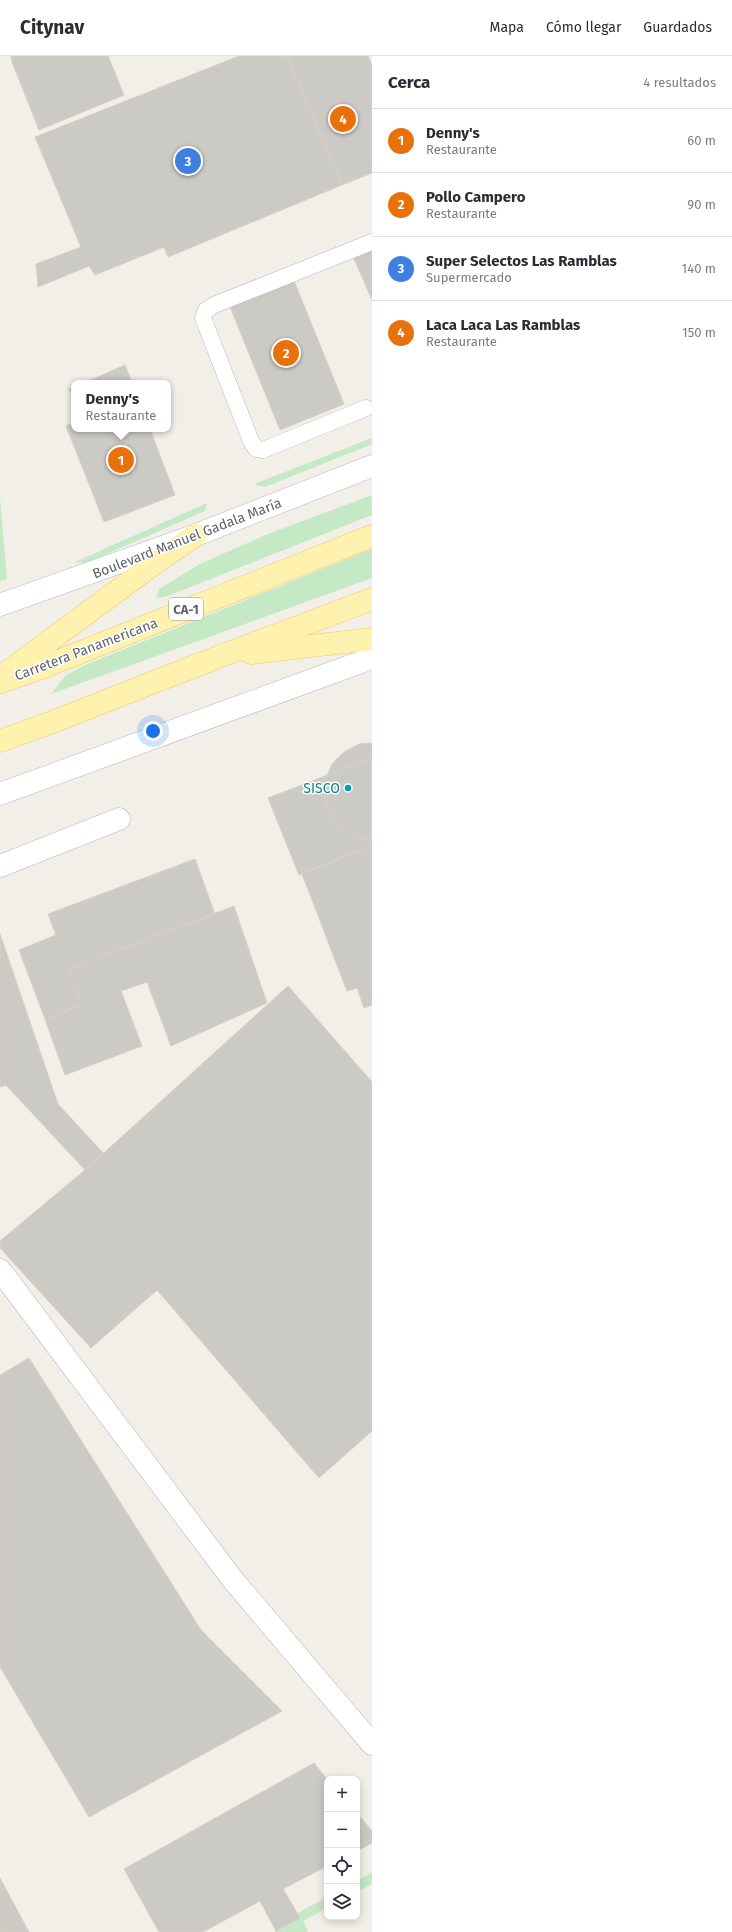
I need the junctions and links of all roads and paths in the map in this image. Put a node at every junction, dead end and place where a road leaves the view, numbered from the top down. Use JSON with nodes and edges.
{"nodes":[{"id":1,"x":372,"y":242,"type":"edge"},
{"id":2,"x":367,"y":401,"type":"edge"},
{"id":3,"x":372,"y":466,"type":"edge"},
{"id":4,"x":196,"y":536,"type":"junction"},
{"id":5,"x":372,"y":536,"type":"edge"},
{"id":6,"x":372,"y":599,"type":"edge"},
{"id":7,"x":0,"y":606,"type":"edge"},
{"id":8,"x":372,"y":639,"type":"edge"},
{"id":9,"x":218,"y":657,"type":"junction"},
{"id":10,"x":372,"y":658,"type":"edge"},
{"id":11,"x":0,"y":677,"type":"edge"},
{"id":12,"x":0,"y":682,"type":"edge"},
{"id":13,"x":0,"y":741,"type":"edge"},
{"id":14,"x":0,"y":794,"type":"edge"},
{"id":15,"x":119,"y":819,"type":"dead end"},
{"id":16,"x":0,"y":866,"type":"edge"},
{"id":17,"x":0,"y":1270,"type":"edge"},
{"id":18,"x":372,"y":1744,"type":"edge"}],
"edges":[{"from":1,"to":2,"type":"lane"},
{"from":3,"to":4,"type":"street","name":"Boulevard Manuel Gadala María"},
{"from":4,"to":7,"type":"street","name":"Boulevard Manuel Gadala María"},
{"from":4,"to":11,"type":"main road"},
{"from":5,"to":12,"type":"main road","name":"Carretera Panamericana","number":"CA-1"},
{"from":6,"to":9,"type":"main road"},
{"from":8,"to":9,"type":"main road"},
{"from":9,"to":13,"type":"main road"},
{"from":10,"to":14,"type":"street"},
{"from":15,"to":16,"type":"street"},
{"from":17,"to":18,"type":"street"}]}
